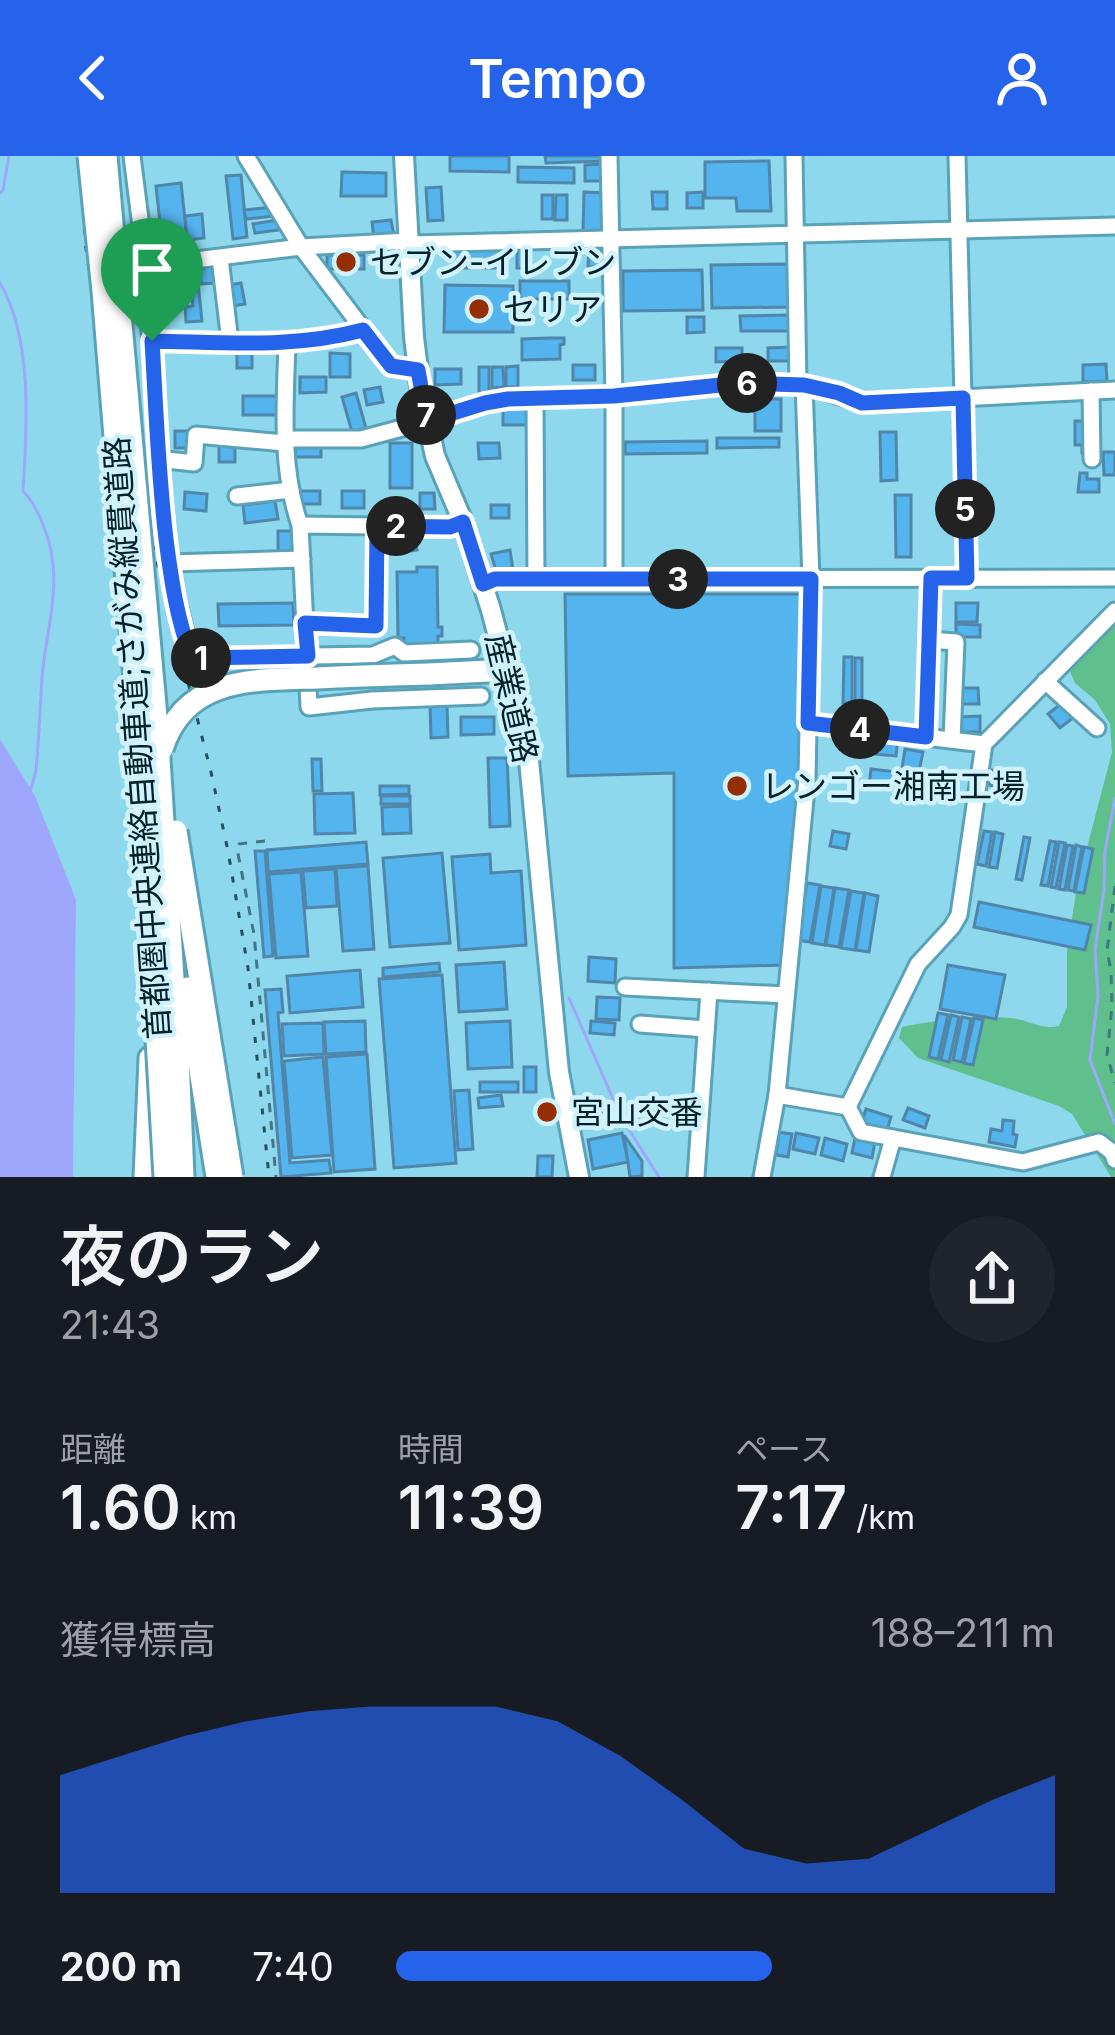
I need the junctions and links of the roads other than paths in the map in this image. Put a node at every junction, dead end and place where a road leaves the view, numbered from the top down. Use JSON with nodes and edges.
{"nodes":[{"id":1,"x":89,"y":156,"type":"edge"},
{"id":2,"x":106,"y":156,"type":"edge"},
{"id":3,"x":132,"y":156,"type":"edge"},
{"id":4,"x":246,"y":156,"type":"edge"},
{"id":5,"x":404,"y":156,"type":"edge"},
{"id":6,"x":609,"y":156,"type":"edge"},
{"id":7,"x":794,"y":156,"type":"edge"},
{"id":8,"x":956,"y":156,"type":"edge"},
{"id":9,"x":1115,"y":226,"type":"edge"},
{"id":10,"x":958,"y":231,"type":"junction"},
{"id":11,"x":796,"y":235,"type":"junction"},
{"id":12,"x":611,"y":239,"type":"junction"},
{"id":13,"x":409,"y":242,"type":"junction"},
{"id":14,"x":301,"y":248,"type":"junction"},
{"id":15,"x":220,"y":258,"type":"junction"},
{"id":16,"x":146,"y":266,"type":"junction"},
{"id":17,"x":363,"y":330,"type":"junction"},
{"id":18,"x":152,"y":341,"type":"junction"},
{"id":19,"x":230,"y":342,"type":"junction"},
{"id":20,"x":287,"y":344,"type":"junction"},
{"id":21,"x":418,"y":370,"type":"junction"},
{"id":22,"x":801,"y":385,"type":"junction"},
{"id":23,"x":1115,"y":390,"type":"edge"},
{"id":24,"x":1091,"y":392,"type":"junction"},
{"id":25,"x":614,"y":396,"type":"junction"},
{"id":26,"x":535,"y":398,"type":"junction"},
{"id":27,"x":963,"y":398,"type":"junction"},
{"id":28,"x":427,"y":421,"type":"junction"},
{"id":29,"x":285,"y":441,"type":"junction"},
{"id":30,"x":158,"y":459,"type":"junction"},
{"id":31,"x":1092,"y":459,"type":"dead end"},
{"id":32,"x":291,"y":490,"type":"junction"},
{"id":33,"x":237,"y":496,"type":"dead end"},
{"id":34,"x":463,"y":522,"type":"junction"},
{"id":35,"x":300,"y":525,"type":"junction"},
{"id":36,"x":377,"y":526,"type":"junction"},
{"id":37,"x":302,"y":559,"type":"junction"},
{"id":38,"x":169,"y":563,"type":"junction"},
{"id":39,"x":931,"y":578,"type":"junction"},
{"id":40,"x":1115,"y":578,"type":"edge"},
{"id":41,"x":536,"y":579,"type":"junction"},
{"id":42,"x":614,"y":579,"type":"junction"},
{"id":43,"x":811,"y":579,"type":"junction"},
{"id":44,"x":483,"y":584,"type":"junction"},
{"id":45,"x":1115,"y":611,"type":"edge"},
{"id":46,"x":305,"y":623,"type":"junction"},
{"id":47,"x":929,"y":640,"type":"junction"},
{"id":48,"x":471,"y":650,"type":"dead end"},
{"id":49,"x":308,"y":656,"type":"junction"},
{"id":50,"x":440,"y":669,"type":"junction"},
{"id":51,"x":509,"y":677,"type":"junction"},
{"id":52,"x":1045,"y":682,"type":"junction"},
{"id":53,"x":481,"y":696,"type":"dead end"},
{"id":54,"x":808,"y":723,"type":"junction"},
{"id":55,"x":1097,"y":728,"type":"dead end"},
{"id":56,"x":926,"y":737,"type":"junction"},
{"id":57,"x":952,"y":740,"type":"junction"},
{"id":58,"x":984,"y":744,"type":"junction"},
{"id":59,"x":144,"y":799,"type":"junction"},
{"id":60,"x":625,"y":987,"type":"dead end"},
{"id":61,"x":709,"y":991,"type":"junction"},
{"id":62,"x":786,"y":995,"type":"junction"},
{"id":63,"x":640,"y":1024,"type":"dead end"},
{"id":64,"x":706,"y":1029,"type":"junction"},
{"id":65,"x":777,"y":1096,"type":"junction"},
{"id":66,"x":848,"y":1107,"type":"junction"},
{"id":67,"x":893,"y":1138,"type":"junction"},
{"id":68,"x":1115,"y":1160,"type":"edge"},
{"id":69,"x":146,"y":1177,"type":"edge"},
{"id":70,"x":165,"y":1177,"type":"edge"},
{"id":71,"x":187,"y":1177,"type":"edge"},
{"id":72,"x":217,"y":1177,"type":"edge"},
{"id":73,"x":232,"y":1177,"type":"edge"},
{"id":74,"x":579,"y":1177,"type":"edge"},
{"id":75,"x":696,"y":1177,"type":"edge"},
{"id":76,"x":762,"y":1177,"type":"edge"},
{"id":77,"x":882,"y":1177,"type":"edge"}],
"edges":[{"from":1,"to":59,"type":"highway","name":"首都圏中央連絡自動車道;さがみ縦貫道路","bridge":true},
{"from":2,"to":71,"type":"highway","name":"首都圏中央連絡自動車道;さがみ縦貫道路","bridge":true},
{"from":3,"to":16,"type":"street"},
{"from":4,"to":14,"type":"street"},
{"from":5,"to":13,"type":"main road","name":"産業道路"},
{"from":6,"to":12,"type":"street"},
{"from":7,"to":11,"type":"street"},
{"from":8,"to":10,"type":"street"},
{"from":9,"to":10,"type":"street"},
{"from":10,"to":11,"type":"street"},
{"from":10,"to":27,"type":"street"},
{"from":11,"to":12,"type":"street"},
{"from":11,"to":22,"type":"street"},
{"from":12,"to":13,"type":"street"},
{"from":12,"to":25,"type":"street"},
{"from":13,"to":14,"type":"street"},
{"from":13,"to":21,"type":"main road","name":"産業道路"},
{"from":14,"to":15,"type":"street"},
{"from":14,"to":17,"type":"street"},
{"from":15,"to":16,"type":"street"},
{"from":15,"to":19,"type":"street"},
{"from":16,"to":18,"type":"street"},
{"from":17,"to":20,"type":"street"},
{"from":17,"to":21,"type":"street"},
{"from":18,"to":19,"type":"street"},
{"from":18,"to":30,"type":"street"},
{"from":19,"to":20,"type":"street"},
{"from":20,"to":29,"type":"street"},
{"from":21,"to":28,"type":"main road","name":"産業道路"},
{"from":22,"to":25,"type":"street"},
{"from":22,"to":27,"type":"street"},
{"from":22,"to":43,"type":"street"},
{"from":23,"to":24,"type":"street"},
{"from":24,"to":27,"type":"street"},
{"from":24,"to":31,"type":"street"},
{"from":25,"to":26,"type":"street"},
{"from":25,"to":42,"type":"street"},
{"from":26,"to":28,"type":"street"},
{"from":26,"to":41,"type":"street"},
{"from":28,"to":29,"type":"street"},
{"from":28,"to":34,"type":"main road","name":"産業道路"},
{"from":29,"to":30,"type":"street"},
{"from":29,"to":32,"type":"street"},
{"from":30,"to":38,"type":"street"},
{"from":32,"to":33,"type":"street"},
{"from":32,"to":35,"type":"street"},
{"from":34,"to":36,"type":"street"},
{"from":34,"to":44,"type":"main road","name":"産業道路"},
{"from":35,"to":36,"type":"street"},
{"from":35,"to":37,"type":"street"},
{"from":36,"to":46,"type":"street"},
{"from":37,"to":38,"type":"street"},
{"from":37,"to":46,"type":"street"},
{"from":38,"to":49,"type":"street"},
{"from":39,"to":40,"type":"street"},
{"from":39,"to":43,"type":"street"},
{"from":39,"to":47,"type":"street"},
{"from":41,"to":42,"type":"street"},
{"from":41,"to":44,"type":"street"},
{"from":42,"to":43,"type":"street"},
{"from":43,"to":54,"type":"street"},
{"from":44,"to":51,"type":"main road","name":"産業道路"},
{"from":45,"to":52,"type":"street"},
{"from":46,"to":49,"type":"street"},
{"from":47,"to":56,"type":"street"},
{"from":47,"to":57,"type":"street"},
{"from":48,"to":50,"type":"street"},
{"from":49,"to":50,"type":"street"},
{"from":49,"to":53,"type":"street"},
{"from":50,"to":51,"type":"highway"},
{"from":50,"to":72,"type":"highway","bridge":true},
{"from":50,"to":73,"type":"highway","bridge":true},
{"from":51,"to":74,"type":"main road","name":"産業道路"},
{"from":52,"to":55,"type":"street"},
{"from":52,"to":58,"type":"street"},
{"from":54,"to":56,"type":"street"},
{"from":54,"to":62,"type":"street"},
{"from":56,"to":57,"type":"street"},
{"from":57,"to":58,"type":"street"},
{"from":58,"to":66,"type":"street"},
{"from":59,"to":69,"type":"highway","bridge":true},
{"from":59,"to":70,"type":"highway","name":"首都圏中央連絡自動車道;さがみ縦貫道路","bridge":true},
{"from":60,"to":61,"type":"street"},
{"from":61,"to":62,"type":"street"},
{"from":61,"to":64,"type":"street"},
{"from":62,"to":65,"type":"street"},
{"from":63,"to":64,"type":"street"},
{"from":64,"to":75,"type":"street"},
{"from":65,"to":66,"type":"street"},
{"from":65,"to":76,"type":"street"},
{"from":66,"to":67,"type":"street"},
{"from":67,"to":68,"type":"street"},
{"from":67,"to":77,"type":"street"}]}
